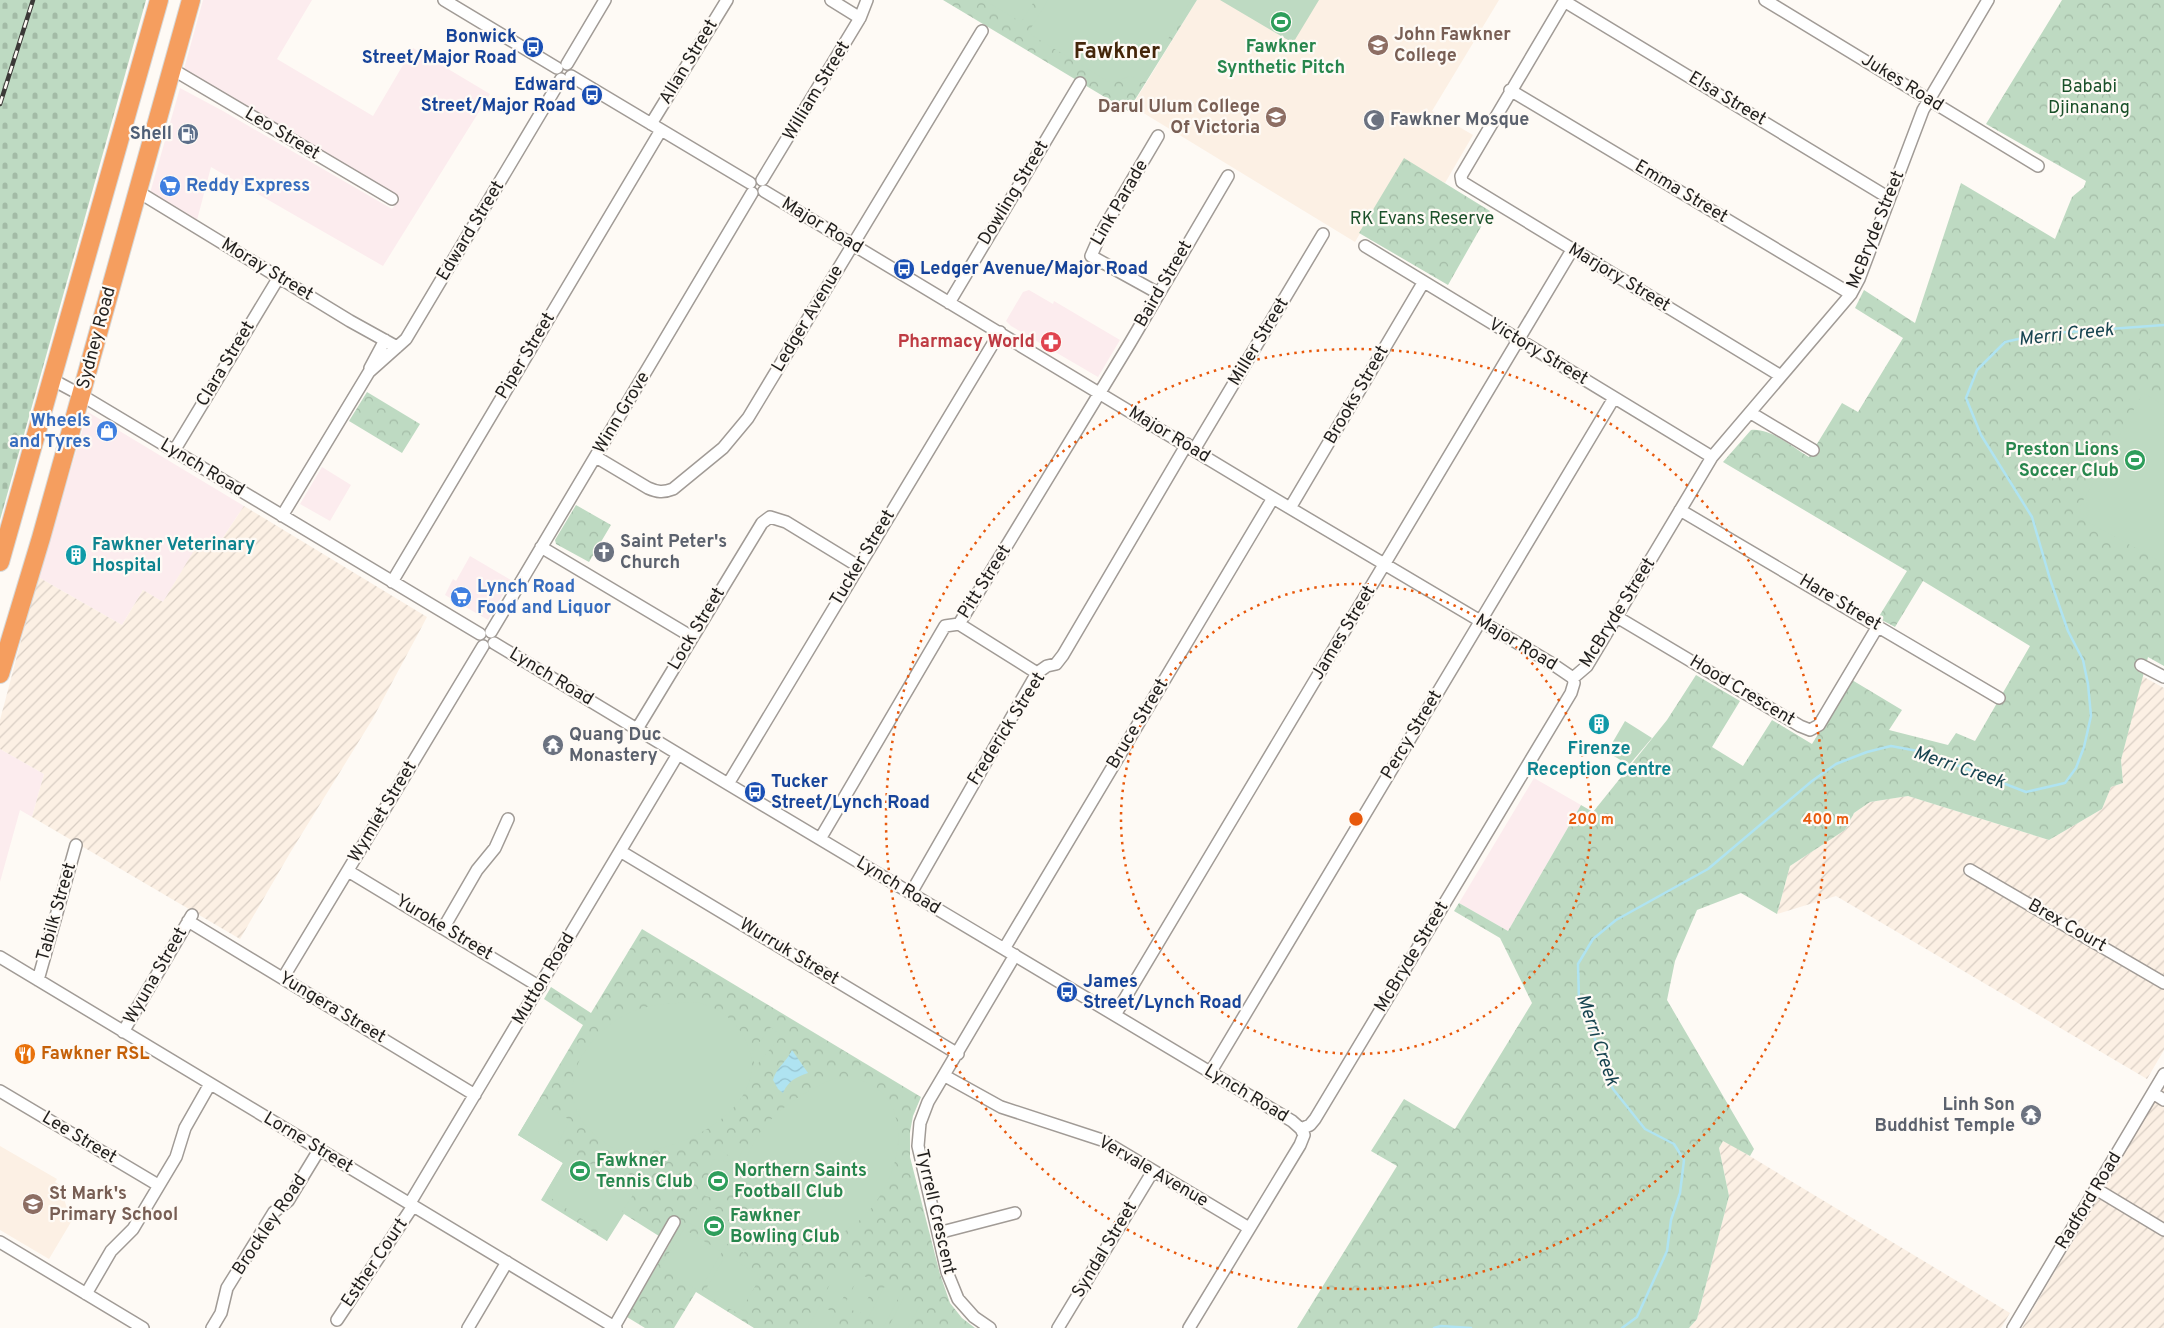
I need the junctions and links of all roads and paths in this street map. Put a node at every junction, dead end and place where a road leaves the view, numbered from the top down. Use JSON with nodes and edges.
{"nodes":[{"id":1,"x":159,"y":0,"type":"edge"},
{"id":2,"x":191,"y":0,"type":"edge"},
{"id":3,"x":444,"y":0,"type":"edge"},
{"id":4,"x":605,"y":0,"type":"edge"},
{"id":5,"x":727,"y":0,"type":"edge"},
{"id":6,"x":831,"y":0,"type":"edge"},
{"id":7,"x":867,"y":0,"type":"edge"},
{"id":8,"x":1564,"y":0,"type":"edge"},
{"id":9,"x":1765,"y":0,"type":"edge"},
{"id":10,"x":1986,"y":1,"type":"edge"},
{"id":11,"x":860,"y":18,"type":"junction"},
{"id":12,"x":982,"y":31,"type":"dead end"},
{"id":13,"x":172,"y":69,"type":"junction"},
{"id":14,"x":564,"y":72,"type":"junction"},
{"id":15,"x":1080,"y":83,"type":"dead end"},
{"id":16,"x":1510,"y":90,"type":"junction"},
{"id":17,"x":1929,"y":99,"type":"junction"},
{"id":18,"x":656,"y":127,"type":"junction"},
{"id":19,"x":1158,"y":136,"type":"dead end"},
{"id":20,"x":2038,"y":166,"type":"dead end"},
{"id":21,"x":1228,"y":176,"type":"dead end"},
{"id":22,"x":763,"y":186,"type":"junction"},
{"id":23,"x":751,"y":188,"type":"junction"},
{"id":24,"x":137,"y":191,"type":"junction"},
{"id":25,"x":1890,"y":198,"type":"junction"},
{"id":26,"x":392,"y":199,"type":"dead end"},
{"id":27,"x":1323,"y":234,"type":"dead end"},
{"id":28,"x":853,"y":245,"type":"junction"},
{"id":29,"x":1365,"y":246,"type":"dead end"},
{"id":30,"x":1572,"y":250,"type":"junction"},
{"id":31,"x":279,"y":277,"type":"junction"},
{"id":32,"x":1423,"y":282,"type":"junction"},
{"id":33,"x":1158,"y":293,"type":"junction"},
{"id":34,"x":1851,"y":294,"type":"junction"},
{"id":35,"x":949,"y":302,"type":"junction"},
{"id":36,"x":1000,"y":332,"type":"junction"},
{"id":37,"x":1519,"y":339,"type":"junction"},
{"id":38,"x":385,"y":340,"type":"junction"},
{"id":39,"x":397,"y":347,"type":"junction"},
{"id":40,"x":369,"y":372,"type":"junction"},
{"id":41,"x":1781,"y":376,"type":"junction"},
{"id":42,"x":52,"y":380,"type":"junction"},
{"id":43,"x":1100,"y":393,"type":"junction"},
{"id":44,"x":81,"y":395,"type":"junction"},
{"id":45,"x":1614,"y":398,"type":"junction"},
{"id":46,"x":1751,"y":413,"type":"junction"},
{"id":47,"x":1191,"y":447,"type":"junction"},
{"id":48,"x":1813,"y":450,"type":"dead end"},
{"id":49,"x":174,"y":451,"type":"junction"},
{"id":50,"x":596,"y":457,"type":"junction"},
{"id":51,"x":1712,"y":457,"type":"junction"},
{"id":52,"x":1273,"y":498,"type":"junction"},
{"id":53,"x":1290,"y":508,"type":"junction"},
{"id":54,"x":1680,"y":510,"type":"junction"},
{"id":55,"x":282,"y":516,"type":"junction"},
{"id":56,"x":542,"y":547,"type":"junction"},
{"id":57,"x":0,"y":562,"type":"edge"},
{"id":58,"x":1385,"y":564,"type":"junction"},
{"id":59,"x":858,"y":566,"type":"junction"},
{"id":60,"x":392,"y":582,"type":"junction"},
{"id":61,"x":1617,"y":617,"type":"junction"},
{"id":62,"x":1481,"y":621,"type":"junction"},
{"id":63,"x":960,"y":624,"type":"junction"},
{"id":64,"x":1878,"y":626,"type":"junction"},
{"id":65,"x":488,"y":636,"type":"junction"},
{"id":66,"x":692,"y":637,"type":"junction"},
{"id":67,"x":2142,"y":665,"type":"dead end"},
{"id":68,"x":1037,"y":672,"type":"junction"},
{"id":69,"x":0,"y":674,"type":"edge"},
{"id":70,"x":2164,"y":677,"type":"edge"},
{"id":71,"x":1573,"y":678,"type":"junction"},
{"id":72,"x":1999,"y":698,"type":"dead end"},
{"id":73,"x":637,"y":729,"type":"junction"},
{"id":74,"x":678,"y":754,"type":"junction"},
{"id":75,"x":728,"y":784,"type":"junction"},
{"id":76,"x":508,"y":818,"type":"dead end"},
{"id":77,"x":820,"y":839,"type":"junction"},
{"id":78,"x":76,"y":845,"type":"dead end"},
{"id":79,"x":620,"y":851,"type":"junction"},
{"id":80,"x":1970,"y":870,"type":"dead end"},
{"id":81,"x":348,"y":871,"type":"junction"},
{"id":82,"x":911,"y":893,"type":"junction"},
{"id":83,"x":190,"y":918,"type":"joint"},
{"id":84,"x":444,"y":927,"type":"junction"},
{"id":85,"x":1004,"y":949,"type":"junction"},
{"id":86,"x":1015,"y":955,"type":"junction"},
{"id":87,"x":0,"y":957,"type":"edge"},
{"id":88,"x":283,"y":978,"type":"junction"},
{"id":89,"x":38,"y":980,"type":"junction"},
{"id":90,"x":2164,"y":983,"type":"edge"},
{"id":91,"x":540,"y":987,"type":"junction"},
{"id":92,"x":1115,"y":1015,"type":"junction"},
{"id":93,"x":124,"y":1032,"type":"junction"},
{"id":94,"x":958,"y":1054,"type":"junction"},
{"id":95,"x":1210,"y":1072,"type":"junction"},
{"id":96,"x":2164,"y":1074,"type":"edge"},
{"id":97,"x":945,"y":1076,"type":"junction"},
{"id":98,"x":210,"y":1084,"type":"junction"},
{"id":99,"x":0,"y":1091,"type":"edge"},
{"id":100,"x":2153,"y":1093,"type":"junction"},
{"id":101,"x":476,"y":1095,"type":"junction"},
{"id":102,"x":2164,"y":1100,"type":"edge"},
{"id":103,"x":1301,"y":1129,"type":"junction"},
{"id":104,"x":319,"y":1150,"type":"junction"},
{"id":105,"x":1152,"y":1171,"type":"junction"},
{"id":106,"x":158,"y":1185,"type":"junction"},
{"id":107,"x":2096,"y":1189,"type":"junction"},
{"id":108,"x":412,"y":1205,"type":"junction"},
{"id":109,"x":1015,"y":1213,"type":"dead end"},
{"id":110,"x":674,"y":1222,"type":"dead end"},
{"id":111,"x":1249,"y":1228,"type":"junction"},
{"id":112,"x":2164,"y":1230,"type":"edge"},
{"id":113,"x":938,"y":1232,"type":"junction"},
{"id":114,"x":0,"y":1242,"type":"edge"},
{"id":115,"x":507,"y":1262,"type":"junction"},
{"id":116,"x":86,"y":1294,"type":"junction"},
{"id":117,"x":337,"y":1320,"type":"dead end"},
{"id":118,"x":615,"y":1327,"type":"edge"},
{"id":119,"x":143,"y":1328,"type":"edge"},
{"id":120,"x":212,"y":1328,"type":"edge"},
{"id":121,"x":468,"y":1328,"type":"edge"},
{"id":122,"x":990,"y":1328,"type":"edge"},
{"id":123,"x":1058,"y":1328,"type":"edge"},
{"id":124,"x":1189,"y":1328,"type":"edge"},
{"id":125,"x":2014,"y":1328,"type":"edge"}],
"edges":[{"from":1,"to":42,"type":"highway","name":"Sydney Road"},
{"from":2,"to":13,"type":"highway","name":"Sydney Road"},
{"from":3,"to":14,"type":"street"},
{"from":4,"to":14,"type":"street","name":"Edward Street"},
{"from":5,"to":18,"type":"street","name":"Allan Street"},
{"from":6,"to":11,"type":"street"},
{"from":7,"to":11,"type":"street","name":"William Street"},
{"from":8,"to":16,"type":"street"},
{"from":8,"to":25,"type":"street","name":"Elsa Street"},
{"from":9,"to":17,"type":"street","name":"Jukes Road"},
{"from":10,"to":17,"type":"street","name":"McBryde Street"},
{"from":11,"to":22,"type":"street","name":"William Street"},
{"from":12,"to":28,"type":"street","name":"Ledger Avenue"},
{"from":13,"to":24,"type":"highway","name":"Sydney Road"},
{"from":13,"to":26,"type":"street","name":"Leo Street"},
{"from":14,"to":18,"type":"street"},
{"from":14,"to":39,"type":"street","name":"Edward Street"},
{"from":15,"to":35,"type":"street","name":"Dowling Street"},
{"from":16,"to":30,"type":"street","name":"Marjory Street"},
{"from":16,"to":34,"type":"street","name":"Emma Street"},
{"from":17,"to":20,"type":"street","name":"Jukes Road"},
{"from":17,"to":25,"type":"street","name":"McBryde Street"},
{"from":18,"to":23,"type":"street"},
{"from":18,"to":60,"type":"street","name":"Piper Street"},
{"from":19,"to":33,"type":"street","name":"Link Parade"},
{"from":21,"to":33,"type":"street","name":"Baird Street"},
{"from":22,"to":23,"type":"street"},
{"from":22,"to":28,"type":"street","name":"Major Road"},
{"from":23,"to":50,"type":"street","name":"Winn Grove"},
{"from":24,"to":31,"type":"street","name":"Moray Street"},
{"from":24,"to":44,"type":"highway","name":"Sydney Road"},
{"from":25,"to":34,"type":"street","name":"McBryde Street"},
{"from":27,"to":47,"type":"street","name":"Miller Street"},
{"from":28,"to":35,"type":"street","name":"Major Road"},
{"from":28,"to":50,"type":"street","name":"Ledger Avenue"},
{"from":29,"to":32,"type":"street","name":"Victory Street"},
{"from":30,"to":37,"type":"street","name":"James Street"},
{"from":30,"to":41,"type":"street","name":"Marjory Street"},
{"from":31,"to":38,"type":"street","name":"Moray Street"},
{"from":31,"to":49,"type":"street","name":"Clara Street"},
{"from":32,"to":37,"type":"street","name":"Victory Street"},
{"from":32,"to":53,"type":"street","name":"Brooks Street"},
{"from":33,"to":43,"type":"street","name":"Baird Street"},
{"from":34,"to":41,"type":"street","name":"McBryde Street"},
{"from":35,"to":36,"type":"street","name":"Major Road"},
{"from":36,"to":43,"type":"street","name":"Major Road"},
{"from":36,"to":59,"type":"street","name":"Tucker Street"},
{"from":37,"to":45,"type":"street","name":"Victory Street"},
{"from":37,"to":58,"type":"street","name":"James Street"},
{"from":38,"to":39,"type":"street","name":"Moray Street"},
{"from":38,"to":40,"type":"street","name":"Edward Street"},
{"from":39,"to":40,"type":"street","name":"Edward Street"},
{"from":40,"to":55,"type":"street","name":"Edward Street"},
{"from":41,"to":46,"type":"street","name":"McBryde Street"},
{"from":42,"to":44,"type":"street","name":"Lynch Road"},
{"from":42,"to":57,"type":"highway","name":"Sydney Road"},
{"from":43,"to":47,"type":"street","name":"Major Road"},
{"from":43,"to":63,"type":"street","name":"Pitt Street"},
{"from":44,"to":49,"type":"street","name":"Lynch Road"},
{"from":44,"to":69,"type":"highway","name":"Sydney Road"},
{"from":45,"to":51,"type":"street","name":"Victory Street"},
{"from":45,"to":62,"type":"street","name":"Percy Street"},
{"from":46,"to":48,"type":"street"},
{"from":46,"to":51,"type":"street","name":"McBryde Street"},
{"from":47,"to":52,"type":"street","name":"Major Road"},
{"from":47,"to":68,"type":"street","name":"Frederick Street"},
{"from":49,"to":55,"type":"street","name":"Lynch Road"},
{"from":50,"to":56,"type":"street","name":"Winn Grove"},
{"from":51,"to":54,"type":"street","name":"McBryde Street"},
{"from":52,"to":53,"type":"street","name":"Major Road"},
{"from":52,"to":85,"type":"street","name":"Bruce Street"},
{"from":53,"to":58,"type":"street","name":"Major Road"},
{"from":54,"to":61,"type":"street","name":"McBryde Street"},
{"from":54,"to":64,"type":"street","name":"Hare Street"},
{"from":55,"to":60,"type":"street","name":"Lynch Road"},
{"from":56,"to":65,"type":"street","name":"Winn Grove"},
{"from":56,"to":66,"type":"street"},
{"from":58,"to":62,"type":"street","name":"Major Road"},
{"from":58,"to":92,"type":"street","name":"James Street"},
{"from":59,"to":66,"type":"street","name":"Lock Street"},
{"from":59,"to":75,"type":"street","name":"Tucker Street"},
{"from":60,"to":65,"type":"street","name":"Lynch Road"},
{"from":61,"to":64,"type":"street","name":"Hood Crescent"},
{"from":61,"to":71,"type":"street","name":"McBryde Street"},
{"from":62,"to":71,"type":"street","name":"Major Road"},
{"from":62,"to":95,"type":"street","name":"Percy Street"},
{"from":63,"to":68,"type":"street"},
{"from":63,"to":77,"type":"street","name":"Pitt Street"},
{"from":64,"to":72,"type":"street","name":"Hare Street"},
{"from":65,"to":73,"type":"street","name":"Lynch Road"},
{"from":65,"to":81,"type":"street","name":"Wymlet Street"},
{"from":66,"to":73,"type":"street","name":"Lock Street"},
{"from":67,"to":70,"type":"street"},
{"from":68,"to":82,"type":"street","name":"Frederick Street"},
{"from":71,"to":103,"type":"street","name":"McBryde Street"},
{"from":73,"to":74,"type":"street","name":"Lynch Road"},
{"from":74,"to":75,"type":"street","name":"Lynch Road"},
{"from":74,"to":79,"type":"street","name":"Mutton Road"},
{"from":75,"to":77,"type":"street","name":"Lynch Road"},
{"from":76,"to":84,"type":"street"},
{"from":77,"to":82,"type":"street","name":"Lynch Road"},
{"from":78,"to":89,"type":"street","name":"Tabilk Street"},
{"from":79,"to":91,"type":"street","name":"Mutton Road"},
{"from":79,"to":94,"type":"street","name":"Wurruk Street"},
{"from":80,"to":90,"type":"street","name":"Brex Court"},
{"from":81,"to":84,"type":"street","name":"Yuroke Street"},
{"from":81,"to":88,"type":"street","name":"Wymlet Street"},
{"from":82,"to":85,"type":"street","name":"Lynch Road"},
{"from":83,"to":88,"type":"street","name":"Yungera Street"},
{"from":83,"to":93,"type":"street","name":"Wyuna Street"},
{"from":84,"to":91,"type":"street","name":"Yuroke Street"},
{"from":85,"to":86,"type":"street","name":"Lynch Road"},
{"from":86,"to":92,"type":"street","name":"Lynch Road"},
{"from":86,"to":94,"type":"street","name":"Tyrrell Crescent"},
{"from":87,"to":89,"type":"street","name":"Lorne Street"},
{"from":88,"to":101,"type":"street","name":"Yungera Street"},
{"from":89,"to":93,"type":"street","name":"Lorne Street"},
{"from":91,"to":101,"type":"street","name":"Mutton Road"},
{"from":92,"to":95,"type":"street","name":"Lynch Road"},
{"from":93,"to":98,"type":"street","name":"Lorne Street"},
{"from":94,"to":97,"type":"street","name":"Tyrrell Crescent"},
{"from":95,"to":103,"type":"street","name":"Lynch Road"},
{"from":96,"to":100,"type":"street","name":"Radford Road"},
{"from":97,"to":105,"type":"street","name":"Vervale Avenue"},
{"from":97,"to":113,"type":"street","name":"Tyrrell Crescent"},
{"from":98,"to":104,"type":"street","name":"Lorne Street"},
{"from":98,"to":106,"type":"street"},
{"from":99,"to":106,"type":"street","name":"Lee Street"},
{"from":100,"to":102,"type":"street"},
{"from":100,"to":107,"type":"street","name":"Radford Road"},
{"from":101,"to":108,"type":"street","name":"Mutton Road"},
{"from":103,"to":111,"type":"street"},
{"from":104,"to":108,"type":"street","name":"Lorne Street"},
{"from":104,"to":120,"type":"street","name":"Brockley Road"},
{"from":105,"to":111,"type":"street","name":"Vervale Avenue"},
{"from":105,"to":123,"type":"street","name":"Syndal Street"},
{"from":106,"to":116,"type":"street"},
{"from":107,"to":112,"type":"street"},
{"from":107,"to":125,"type":"street","name":"Radford Road"},
{"from":108,"to":115,"type":"street","name":"Lorne Street"},
{"from":108,"to":117,"type":"street","name":"Esther Court"},
{"from":109,"to":113,"type":"street"},
{"from":110,"to":118,"type":"street"},
{"from":111,"to":124,"type":"street"},
{"from":113,"to":122,"type":"street","name":"Tyrrell Crescent"},
{"from":114,"to":116,"type":"street"},
{"from":115,"to":118,"type":"street","name":"Lorne Street"},
{"from":115,"to":121,"type":"street"},
{"from":116,"to":119,"type":"street"}]}
